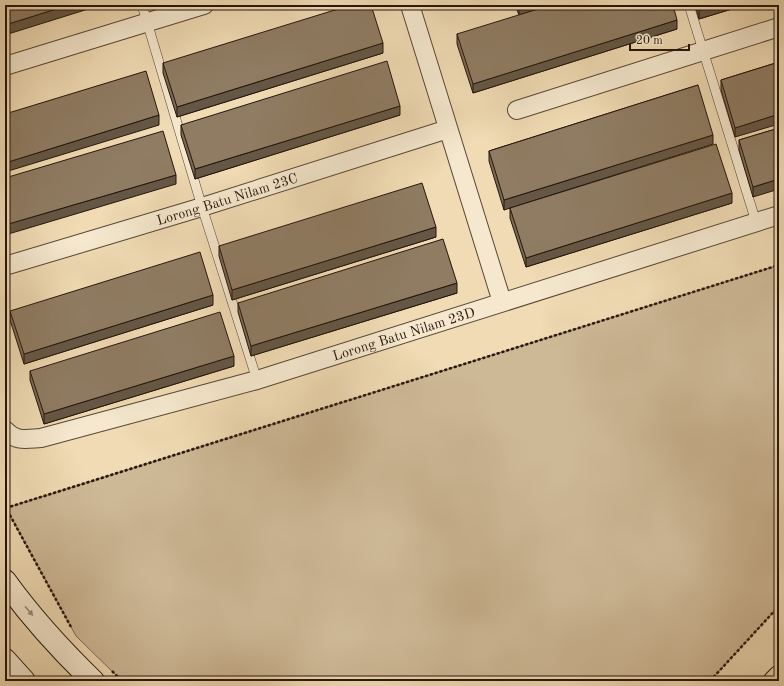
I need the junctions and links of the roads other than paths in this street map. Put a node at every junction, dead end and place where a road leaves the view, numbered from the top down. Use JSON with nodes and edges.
{"nodes":[{"id":1,"x":142,"y":5,"type":"edge"},
{"id":2,"x":204,"y":5,"type":"edge"},
{"id":3,"x":410,"y":5,"type":"edge"},
{"id":4,"x":689,"y":5,"type":"edge"},
{"id":5,"x":147,"y":22,"type":"junction"},
{"id":6,"x":779,"y":27,"type":"edge"},
{"id":7,"x":703,"y":51,"type":"junction"},
{"id":8,"x":5,"y":66,"type":"edge"},
{"id":9,"x":518,"y":110,"type":"dead end"},
{"id":10,"x":448,"y":129,"type":"junction"},
{"id":11,"x":202,"y":207,"type":"junction"},
{"id":12,"x":779,"y":215,"type":"edge"},
{"id":13,"x":756,"y":222,"type":"junction"},
{"id":14,"x":5,"y":266,"type":"edge"},
{"id":15,"x":502,"y":302,"type":"junction"},
{"id":16,"x":257,"y":380,"type":"junction"},
{"id":17,"x":5,"y":430,"type":"edge"},
{"id":18,"x":5,"y":581,"type":"edge"},
{"id":19,"x":5,"y":660,"type":"edge"},
{"id":20,"x":102,"y":675,"type":"edge"},
{"id":21,"x":779,"y":677,"type":"edge"},
{"id":22,"x":24,"y":681,"type":"edge"},
{"id":23,"x":775,"y":681,"type":"edge"}],
"edges":[{"from":1,"to":5,"type":"lane"},
{"from":2,"to":5,"type":"street"},
{"from":3,"to":10,"type":"street"},
{"from":4,"to":7,"type":"lane"},
{"from":5,"to":8,"type":"street"},
{"from":5,"to":11,"type":"lane"},
{"from":6,"to":7,"type":"street"},
{"from":7,"to":9,"type":"street"},
{"from":7,"to":13,"type":"lane"},
{"from":10,"to":11,"type":"street","name":"Lorong Batu Nilam 23C"},
{"from":10,"to":15,"type":"street"},
{"from":11,"to":14,"type":"street","name":"Lorong Batu Nilam 23C"},
{"from":11,"to":16,"type":"lane"},
{"from":12,"to":13,"type":"street","name":"Lorong Batu Nilam 23D"},
{"from":13,"to":15,"type":"street","name":"Lorong Batu Nilam 23D"},
{"from":15,"to":16,"type":"street","name":"Lorong Batu Nilam 23D"},
{"from":16,"to":17,"type":"street","name":"Lorong Batu Nilam 23D"},
{"from":18,"to":20,"type":"main road","one_way":true},
{"from":19,"to":22,"type":"main road"},
{"from":21,"to":23,"type":"main road"}]}
